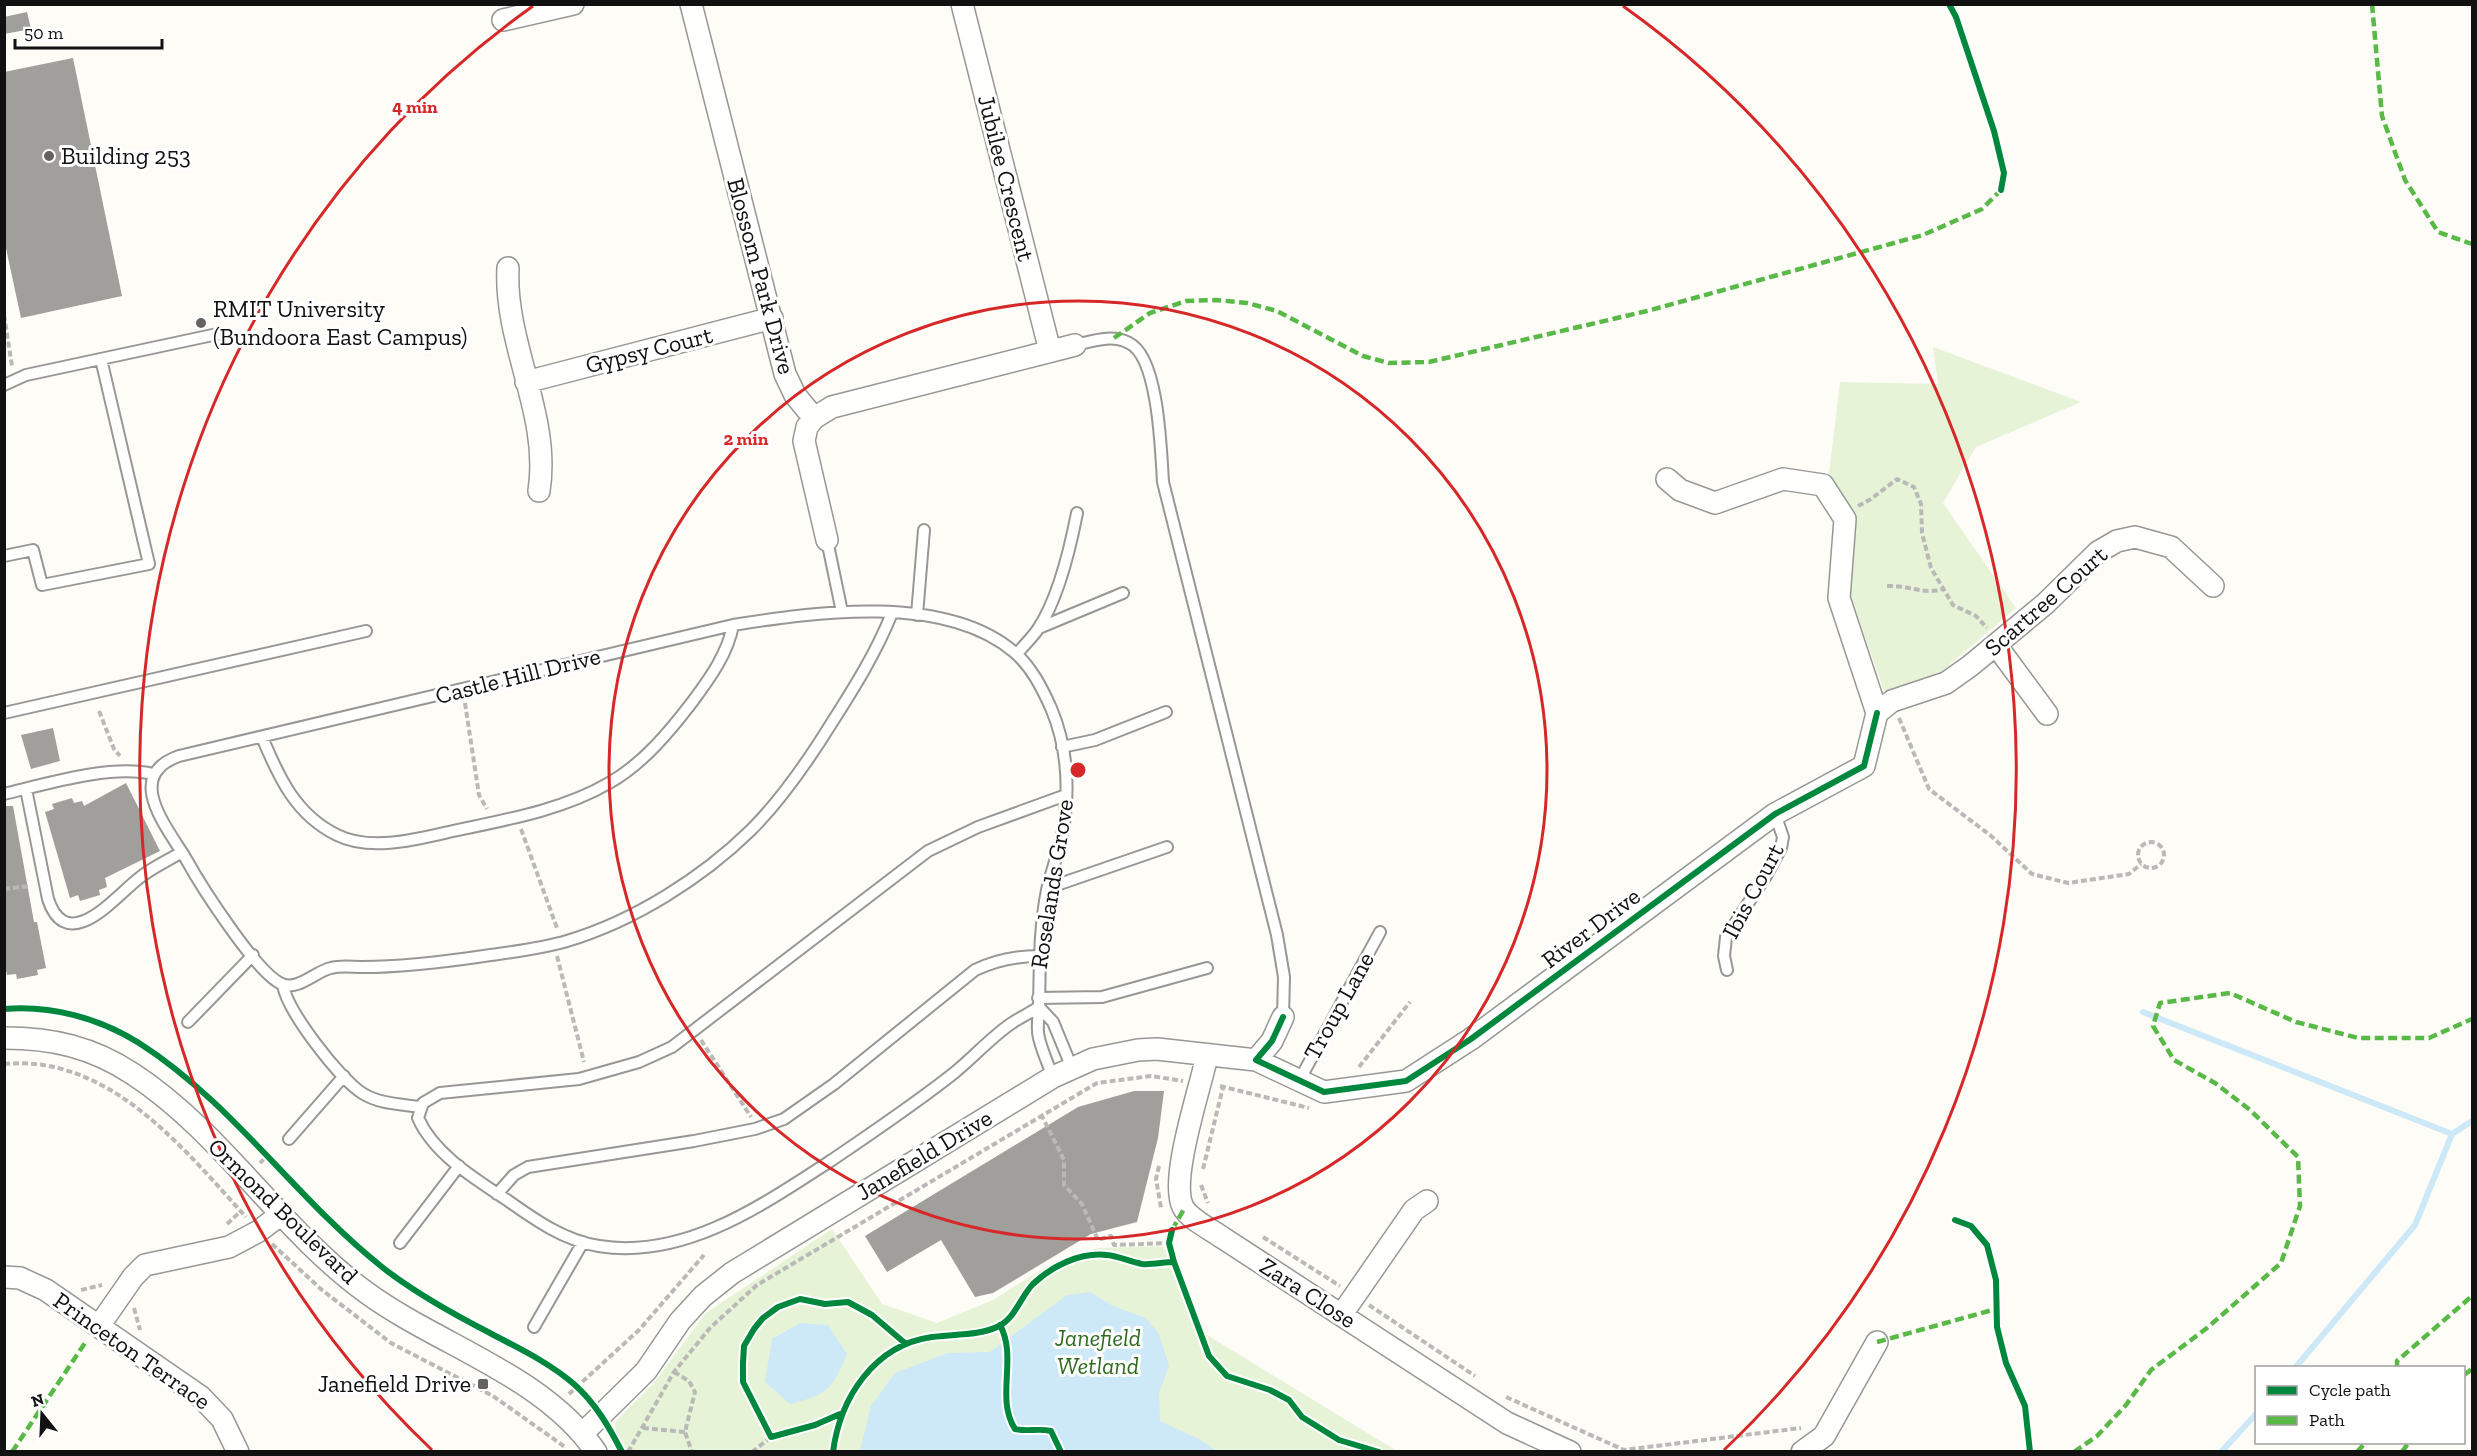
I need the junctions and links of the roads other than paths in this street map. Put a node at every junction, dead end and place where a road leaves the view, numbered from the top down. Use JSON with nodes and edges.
{"nodes":[{"id":1,"x":573,"y":4,"type":"edge"},
{"id":2,"x":691,"y":4,"type":"edge"},
{"id":3,"x":962,"y":4,"type":"edge"},
{"id":4,"x":503,"y":20,"type":"dead end"},
{"id":5,"x":508,"y":268,"type":"dead end"},
{"id":6,"x":772,"y":318,"type":"junction"},
{"id":7,"x":222,"y":333,"type":"dead end"},
{"id":8,"x":1075,"y":345,"type":"joint"},
{"id":9,"x":1050,"y":351,"type":"junction"},
{"id":10,"x":101,"y":359,"type":"junction"},
{"id":11,"x":526,"y":382,"type":"junction"},
{"id":12,"x":4,"y":385,"type":"edge"},
{"id":13,"x":814,"y":418,"type":"junction"},
{"id":14,"x":1666,"y":479,"type":"dead end"},
{"id":15,"x":538,"y":491,"type":"dead end"},
{"id":16,"x":1077,"y":513,"type":"dead end"},
{"id":17,"x":924,"y":530,"type":"dead end"},
{"id":18,"x":827,"y":540,"type":"joint"},
{"id":19,"x":4,"y":556,"type":"edge"},
{"id":20,"x":2213,"y":586,"type":"dead end"},
{"id":21,"x":1123,"y":593,"type":"dead end"},
{"id":22,"x":842,"y":612,"type":"junction"},
{"id":23,"x":892,"y":613,"type":"junction"},
{"id":24,"x":917,"y":615,"type":"junction"},
{"id":25,"x":733,"y":625,"type":"junction"},
{"id":26,"x":1039,"y":628,"type":"junction"},
{"id":27,"x":366,"y":631,"type":"dead end"},
{"id":28,"x":1998,"y":644,"type":"junction"},
{"id":29,"x":1017,"y":654,"type":"junction"},
{"id":30,"x":1885,"y":707,"type":"junction"},
{"id":31,"x":1166,"y":712,"type":"dead end"},
{"id":32,"x":4,"y":713,"type":"edge"},
{"id":33,"x":2047,"y":714,"type":"dead end"},
{"id":34,"x":262,"y":737,"type":"junction"},
{"id":35,"x":1062,"y":747,"type":"junction"},
{"id":36,"x":153,"y":774,"type":"junction"},
{"id":37,"x":26,"y":789,"type":"junction"},
{"id":38,"x":4,"y":794,"type":"edge"},
{"id":39,"x":1066,"y":795,"type":"junction"},
{"id":40,"x":1775,"y":814,"type":"junction"},
{"id":41,"x":1167,"y":847,"type":"dead end"},
{"id":42,"x":182,"y":852,"type":"junction"},
{"id":43,"x":1048,"y":888,"type":"junction"},
{"id":44,"x":1380,"y":932,"type":"dead end"},
{"id":45,"x":253,"y":955,"type":"junction"},
{"id":46,"x":1039,"y":956,"type":"junction"},
{"id":47,"x":1207,"y":968,"type":"dead end"},
{"id":48,"x":1727,"y":970,"type":"dead end"},
{"id":49,"x":283,"y":985,"type":"junction"},
{"id":50,"x":1039,"y":1002,"type":"junction"},
{"id":51,"x":1283,"y":1017,"type":"joint"},
{"id":52,"x":188,"y":1022,"type":"dead end"},
{"id":53,"x":4,"y":1038,"type":"edge"},
{"id":54,"x":1207,"y":1056,"type":"junction"},
{"id":55,"x":1256,"y":1060,"type":"junction"},
{"id":56,"x":1278,"y":1071,"type":"joint"},
{"id":57,"x":1062,"y":1072,"type":"junction"},
{"id":58,"x":344,"y":1076,"type":"junction"},
{"id":59,"x":1299,"y":1081,"type":"junction"},
{"id":60,"x":420,"y":1107,"type":"junction"},
{"id":61,"x":289,"y":1139,"type":"dead end"},
{"id":62,"x":459,"y":1166,"type":"junction"},
{"id":63,"x":497,"y":1194,"type":"junction"},
{"id":64,"x":1427,"y":1201,"type":"dead end"},
{"id":65,"x":274,"y":1209,"type":"junction"},
{"id":66,"x":583,"y":1242,"type":"junction"},
{"id":67,"x":400,"y":1243,"type":"dead end"},
{"id":68,"x":4,"y":1277,"type":"edge"},
{"id":69,"x":1342,"y":1314,"type":"junction"},
{"id":70,"x":99,"y":1326,"type":"junction"},
{"id":71,"x":534,"y":1327,"type":"dead end"},
{"id":72,"x":1877,"y":1342,"type":"dead end"},
{"id":73,"x":583,"y":1432,"type":"junction"},
{"id":74,"x":238,"y":1452,"type":"edge"},
{"id":75,"x":596,"y":1452,"type":"edge"},
{"id":76,"x":1570,"y":1452,"type":"edge"},
{"id":77,"x":1802,"y":1452,"type":"edge"}],
"edges":[{"from":1,"to":4,"type":"street"},
{"from":2,"to":6,"type":"street","name":"Blossom Park Drive"},
{"from":3,"to":9,"type":"street","name":"Jubilee Crescent"},
{"from":5,"to":11,"type":"street"},
{"from":6,"to":11,"type":"street","name":"Gypsy Court"},
{"from":6,"to":13,"type":"street","name":"Blossom Park Drive"},
{"from":7,"to":10,"type":"lane"},
{"from":8,"to":9,"type":"street"},
{"from":8,"to":51,"type":"lane"},
{"from":9,"to":13,"type":"street"},
{"from":10,"to":12,"type":"lane"},
{"from":10,"to":19,"type":"lane"},
{"from":11,"to":15,"type":"street"},
{"from":13,"to":18,"type":"street"},
{"from":14,"to":30,"type":"street"},
{"from":16,"to":26,"type":"lane"},
{"from":17,"to":24,"type":"lane"},
{"from":18,"to":22,"type":"lane"},
{"from":20,"to":28,"type":"street","name":"Scartree Court"},
{"from":21,"to":26,"type":"lane"},
{"from":22,"to":23,"type":"lane","name":"Castle Hill Drive"},
{"from":22,"to":25,"type":"lane","name":"Castle Hill Drive"},
{"from":23,"to":24,"type":"lane","name":"Roselands Grove"},
{"from":23,"to":49,"type":"lane"},
{"from":24,"to":29,"type":"lane","name":"Roselands Grove"},
{"from":25,"to":34,"type":"lane","name":"Castle Hill Drive"},
{"from":25,"to":34,"type":"lane"},
{"from":26,"to":29,"type":"lane"},
{"from":27,"to":32,"type":"lane"},
{"from":28,"to":30,"type":"street","name":"Scartree Court"},
{"from":28,"to":33,"type":"street"},
{"from":29,"to":35,"type":"lane","name":"Roselands Grove"},
{"from":30,"to":40,"type":"street","name":"River Drive"},
{"from":31,"to":35,"type":"lane"},
{"from":34,"to":36,"type":"lane","name":"Castle Hill Drive"},
{"from":35,"to":39,"type":"lane","name":"Roselands Grove"},
{"from":36,"to":37,"type":"lane"},
{"from":36,"to":42,"type":"lane"},
{"from":37,"to":38,"type":"lane"},
{"from":37,"to":42,"type":"lane"},
{"from":39,"to":43,"type":"lane","name":"Roselands Grove"},
{"from":39,"to":60,"type":"lane"},
{"from":40,"to":48,"type":"lane","name":"Ibis Court"},
{"from":40,"to":59,"type":"street","name":"River Drive"},
{"from":41,"to":43,"type":"lane"},
{"from":42,"to":45,"type":"lane"},
{"from":43,"to":46,"type":"lane","name":"Roselands Grove"},
{"from":44,"to":59,"type":"lane","name":"Troup Lane"},
{"from":45,"to":49,"type":"lane"},
{"from":45,"to":52,"type":"lane"},
{"from":46,"to":50,"type":"lane","name":"Roselands Grove"},
{"from":46,"to":63,"type":"lane"},
{"from":47,"to":50,"type":"lane"},
{"from":49,"to":58,"type":"lane"},
{"from":50,"to":57,"type":"lane"},
{"from":50,"to":57,"type":"lane","name":"Roselands Grove"},
{"from":50,"to":66,"type":"lane"},
{"from":51,"to":55,"type":"street"},
{"from":53,"to":65,"type":"street","name":"Ormond Boulevard"},
{"from":54,"to":55,"type":"street","name":"Janefield Drive"},
{"from":54,"to":57,"type":"street","name":"Janefield Drive"},
{"from":54,"to":69,"type":"street","name":"Zara Close"},
{"from":55,"to":56,"type":"street","name":"Janefield Drive"},
{"from":56,"to":59,"type":"street","name":"River Drive"},
{"from":57,"to":73,"type":"street","name":"Janefield Drive"},
{"from":58,"to":60,"type":"lane"},
{"from":58,"to":61,"type":"lane"},
{"from":60,"to":62,"type":"lane"},
{"from":62,"to":63,"type":"lane"},
{"from":62,"to":67,"type":"lane"},
{"from":63,"to":66,"type":"lane"},
{"from":64,"to":69,"type":"street"},
{"from":65,"to":70,"type":"street"},
{"from":65,"to":73,"type":"street","name":"Ormond Boulevard"},
{"from":66,"to":71,"type":"lane"},
{"from":68,"to":70,"type":"street","name":"Princeton Terrace"},
{"from":69,"to":76,"type":"street","name":"Zara Close"},
{"from":70,"to":74,"type":"street","name":"Princeton Terrace"},
{"from":72,"to":77,"type":"street"},
{"from":73,"to":75,"type":"street"}]}
